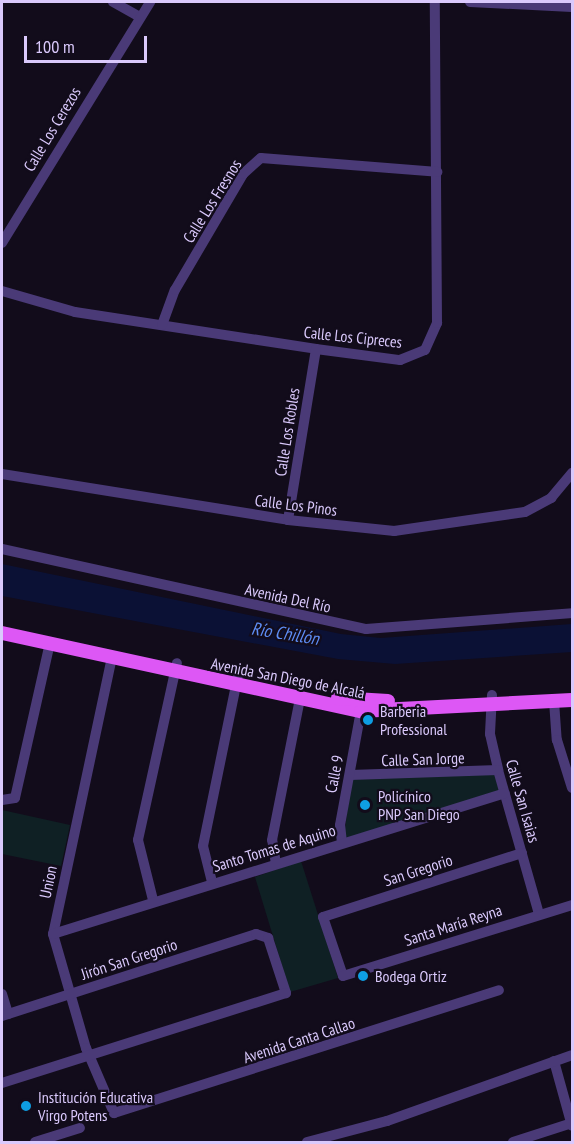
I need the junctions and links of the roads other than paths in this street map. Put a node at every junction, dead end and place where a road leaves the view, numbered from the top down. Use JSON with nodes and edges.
{"nodes":[{"id":1,"x":113,"y":2,"type":"edge"},
{"id":2,"x":150,"y":2,"type":"edge"},
{"id":3,"x":435,"y":2,"type":"edge"},
{"id":4,"x":470,"y":2,"type":"edge"},
{"id":5,"x":573,"y":7,"type":"edge"},
{"id":6,"x":138,"y":16,"type":"junction"},
{"id":7,"x":437,"y":172,"type":"junction"},
{"id":8,"x":2,"y":243,"type":"edge"},
{"id":9,"x":2,"y":291,"type":"edge"},
{"id":10,"x":162,"y":325,"type":"junction"},
{"id":11,"x":316,"y":349,"type":"junction"},
{"id":12,"x":573,"y":473,"type":"edge"},
{"id":13,"x":2,"y":474,"type":"edge"},
{"id":14,"x":288,"y":520,"type":"junction"},
{"id":15,"x":2,"y":549,"type":"edge"},
{"id":16,"x":573,"y":613,"type":"edge"},
{"id":17,"x":2,"y":623,"type":"edge"},
{"id":18,"x":2,"y":633,"type":"edge"},
{"id":19,"x":50,"y":643,"type":"junction"},
{"id":20,"x":112,"y":657,"type":"junction"},
{"id":21,"x":177,"y":667,"type":"junction"},
{"id":22,"x":237,"y":680,"type":"junction"},
{"id":23,"x":573,"y":692,"type":"edge"},
{"id":24,"x":300,"y":699,"type":"junction"},
{"id":25,"x":491,"y":700,"type":"junction"},
{"id":26,"x":573,"y":700,"type":"edge"},
{"id":27,"x":554,"y":701,"type":"junction"},
{"id":28,"x":361,"y":711,"type":"junction"},
{"id":29,"x":498,"y":770,"type":"junction"},
{"id":30,"x":350,"y":775,"type":"junction"},
{"id":31,"x":573,"y":788,"type":"edge"},
{"id":32,"x":505,"y":793,"type":"junction"},
{"id":33,"x":2,"y":800,"type":"edge"},
{"id":34,"x":342,"y":843,"type":"junction"},
{"id":35,"x":522,"y":853,"type":"junction"},
{"id":36,"x":276,"y":864,"type":"junction"},
{"id":37,"x":212,"y":882,"type":"junction"},
{"id":38,"x":153,"y":900,"type":"junction"},
{"id":39,"x":573,"y":905,"type":"edge"},
{"id":40,"x":539,"y":914,"type":"junction"},
{"id":41,"x":53,"y":934,"type":"junction"},
{"id":42,"x":343,"y":976,"type":"joint"},
{"id":43,"x":499,"y":990,"type":"dead end"},
{"id":44,"x":2,"y":994,"type":"edge"},
{"id":45,"x":68,"y":995,"type":"junction"},
{"id":46,"x":5,"y":1015,"type":"edge"},
{"id":47,"x":88,"y":1055,"type":"junction"},
{"id":48,"x":573,"y":1055,"type":"edge"},
{"id":49,"x":554,"y":1061,"type":"junction"},
{"id":50,"x":2,"y":1083,"type":"edge"},
{"id":51,"x":568,"y":1088,"type":"edge"},
{"id":52,"x":109,"y":1108,"type":"joint"},
{"id":53,"x":572,"y":1124,"type":"edge"},
{"id":54,"x":80,"y":1128,"type":"dead end"},
{"id":55,"x":35,"y":1143,"type":"edge"},
{"id":56,"x":307,"y":1143,"type":"edge"},
{"id":57,"x":513,"y":1143,"type":"edge"}],
"edges":[{"from":1,"to":6,"type":"street"},
{"from":2,"to":6,"type":"street","name":"Calle Los Cerezos"},
{"from":3,"to":7,"type":"street","name":"Calle Los Cipreces"},
{"from":4,"to":5,"type":"street"},
{"from":6,"to":8,"type":"street","name":"Calle Los Cerezos"},
{"from":7,"to":10,"type":"street","name":"Calle Los Fresnos"},
{"from":7,"to":11,"type":"street","name":"Calle Los Cipreces"},
{"from":9,"to":10,"type":"street","name":"Calle Los Cipreces"},
{"from":10,"to":11,"type":"street","name":"Calle Los Cipreces"},
{"from":11,"to":14,"type":"street","name":"Calle Los Robles"},
{"from":12,"to":14,"type":"street","name":"Calle Los Pinos"},
{"from":13,"to":14,"type":"street","name":"Calle Los Pinos"},
{"from":15,"to":16,"type":"street","name":"Avenida Del Río"},
{"from":17,"to":21,"type":"main road","name":"Avenida San Diego de Alcalá"},
{"from":18,"to":19,"type":"main road","name":"Avenida San Diego de Alcalá"},
{"from":19,"to":20,"type":"main road","name":"Avenida San Diego de Alcalá"},
{"from":19,"to":33,"type":"street"},
{"from":20,"to":21,"type":"main road","name":"Avenida San Diego de Alcalá"},
{"from":20,"to":41,"type":"street","name":"Union"},
{"from":21,"to":22,"type":"main road","name":"Avenida San Diego de Alcalá"},
{"from":21,"to":38,"type":"street"},
{"from":22,"to":24,"type":"main road","name":"Avenida San Diego de Alcalá"},
{"from":22,"to":25,"type":"main road","name":"Avenida San Diego de Alcalá"},
{"from":22,"to":37,"type":"street"},
{"from":23,"to":25,"type":"main road","name":"Avenida San Diego de Alcalá"},
{"from":24,"to":28,"type":"main road","name":"Avenida San Diego de Alcalá"},
{"from":24,"to":36,"type":"street"},
{"from":25,"to":27,"type":"main road","name":"Avenida San Diego de Alcalá"},
{"from":25,"to":28,"type":"main road","name":"Avenida San Diego de Alcalá"},
{"from":25,"to":29,"type":"street","name":"Calle San Isaias"},
{"from":26,"to":27,"type":"main road","name":"Avenida San Diego de Alcalá"},
{"from":27,"to":31,"type":"street"},
{"from":28,"to":30,"type":"street","name":"Calle 9"},
{"from":29,"to":30,"type":"street","name":"Calle San Jorge"},
{"from":29,"to":32,"type":"street","name":"Calle San Isaias"},
{"from":30,"to":34,"type":"street","name":"Calle 9"},
{"from":32,"to":34,"type":"street","name":"Santo Tomas de Aquino"},
{"from":32,"to":35,"type":"street","name":"Calle San Isaias"},
{"from":34,"to":36,"type":"street","name":"Santo Tomas de Aquino"},
{"from":35,"to":40,"type":"street","name":"Calle San Isaias"},
{"from":35,"to":42,"type":"street","name":"San Gregorio"},
{"from":36,"to":37,"type":"street","name":"Santo Tomas de Aquino"},
{"from":37,"to":38,"type":"street","name":"Santo Tomas de Aquino"},
{"from":38,"to":41,"type":"street","name":"Santo Tomas de Aquino"},
{"from":39,"to":40,"type":"street","name":"Santa María Reyna"},
{"from":40,"to":42,"type":"street","name":"Santa María Reyna"},
{"from":41,"to":45,"type":"street","name":"Union"},
{"from":43,"to":52,"type":"street","name":"Avenida Canta Callao"},
{"from":44,"to":46,"type":"street"},
{"from":45,"to":46,"type":"street","name":"Jirón San Gregorio"},
{"from":45,"to":47,"type":"street","name":"Union"},
{"from":45,"to":47,"type":"street","name":"Jirón San Gregorio"},
{"from":47,"to":50,"type":"street"},
{"from":47,"to":52,"type":"street","name":"Union"},
{"from":48,"to":49,"type":"street"},
{"from":49,"to":51,"type":"street"},
{"from":49,"to":56,"type":"street"},
{"from":51,"to":53,"type":"street"},
{"from":53,"to":57,"type":"street"},
{"from":54,"to":55,"type":"street"}]}
